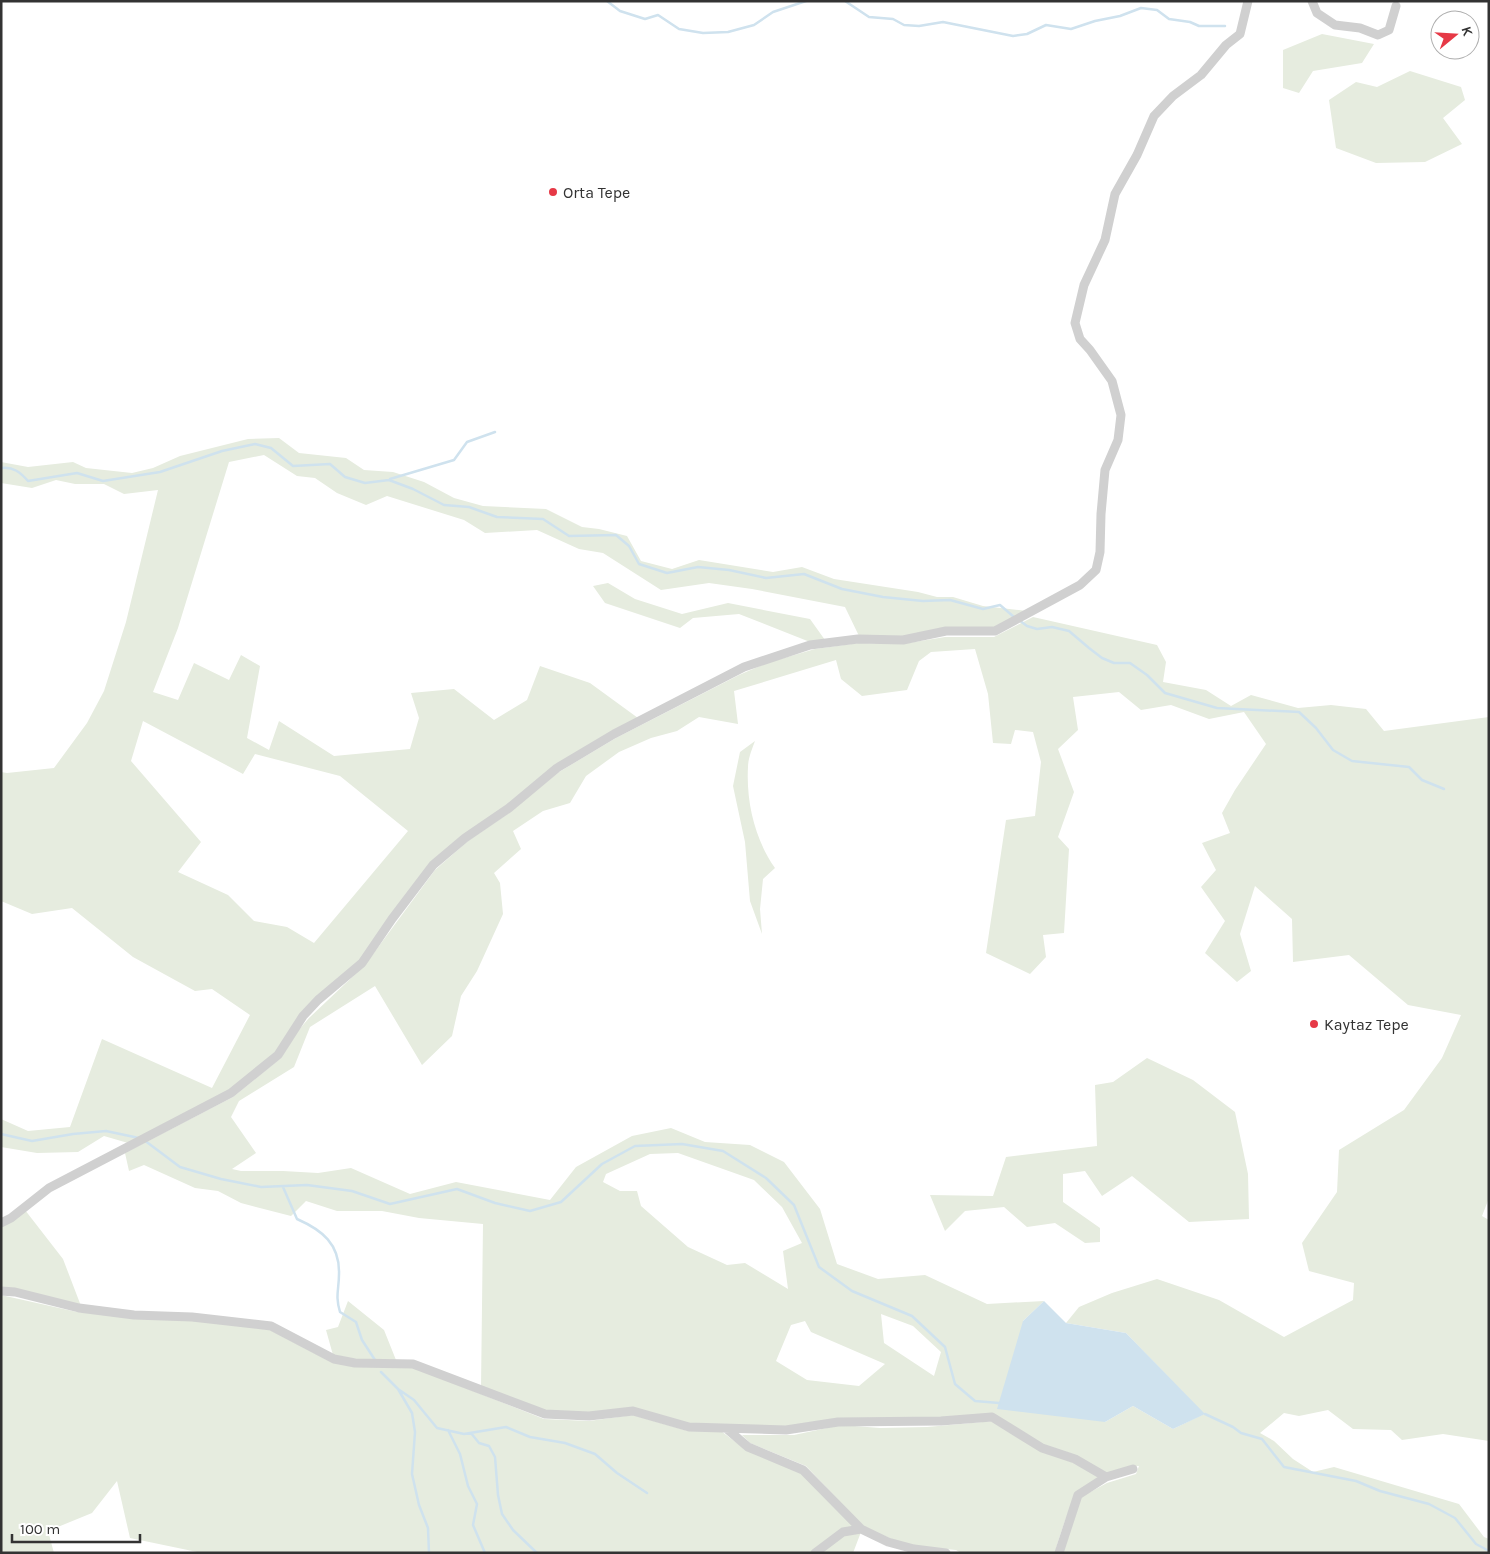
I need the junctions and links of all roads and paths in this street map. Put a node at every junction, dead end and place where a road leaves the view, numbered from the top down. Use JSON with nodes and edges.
{"nodes":[{"id":1,"x":1248,"y":1,"type":"edge"},
{"id":2,"x":1312,"y":1,"type":"edge"},
{"id":3,"x":1396,"y":6,"type":"dead end"},
{"id":4,"x":1,"y":1223,"type":"edge"},
{"id":5,"x":1,"y":1290,"type":"edge"},
{"id":6,"x":726,"y":1428,"type":"junction"},
{"id":7,"x":1133,"y":1469,"type":"dead end"},
{"id":8,"x":1106,"y":1477,"type":"junction"},
{"id":9,"x":861,"y":1529,"type":"junction"},
{"id":10,"x":815,"y":1553,"type":"edge"},
{"id":11,"x":946,"y":1553,"type":"edge"},
{"id":12,"x":1059,"y":1553,"type":"edge"}],
"edges":[{"from":1,"to":4,"type":"street"},
{"from":2,"to":3,"type":"street"},
{"from":5,"to":6,"type":"street"},
{"from":6,"to":8,"type":"street"},
{"from":6,"to":9,"type":"street"},
{"from":7,"to":8,"type":"street"},
{"from":8,"to":12,"type":"street"},
{"from":9,"to":10,"type":"street"},
{"from":9,"to":11,"type":"street"}]}
